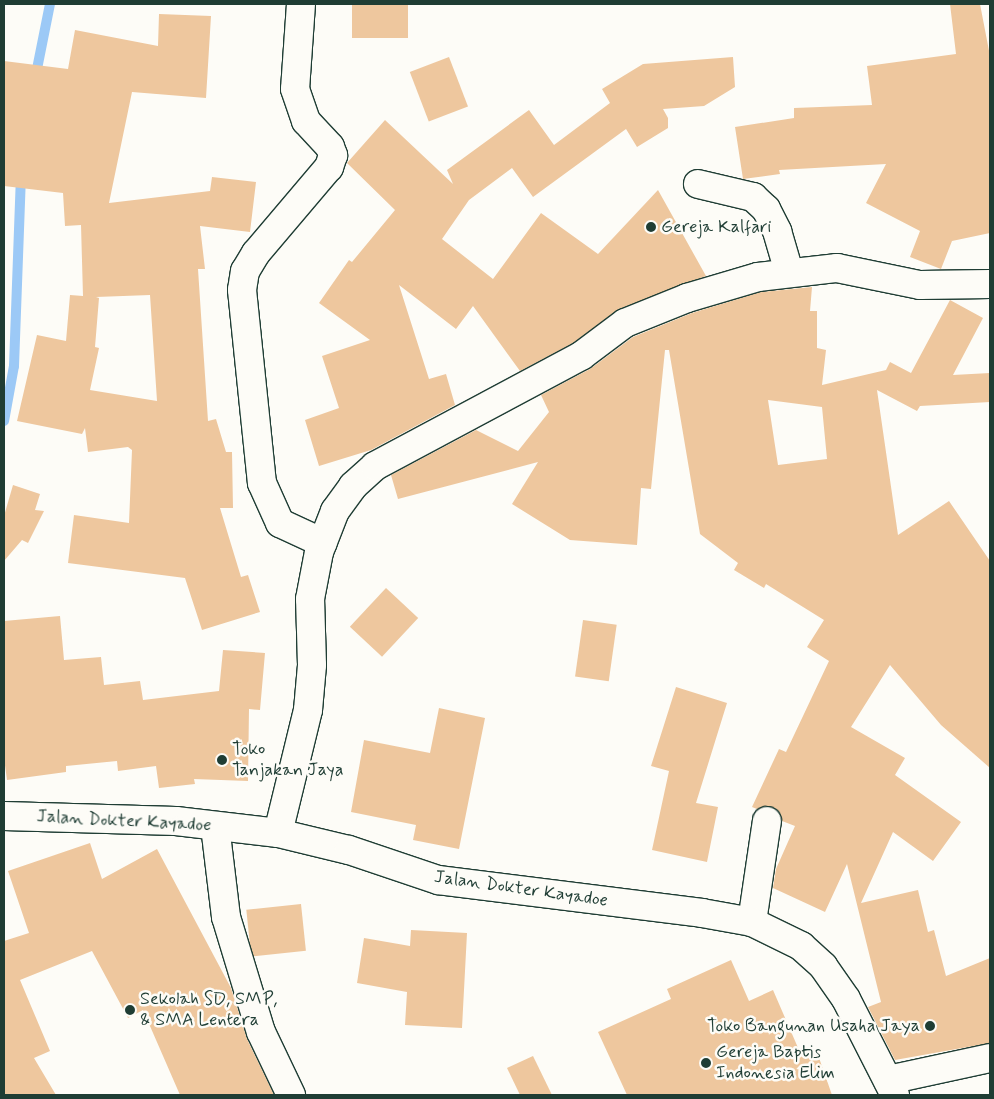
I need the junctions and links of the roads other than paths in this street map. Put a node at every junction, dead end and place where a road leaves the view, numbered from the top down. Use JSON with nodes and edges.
{"nodes":[{"id":1,"x":301,"y":4,"type":"edge"},
{"id":2,"x":698,"y":184,"type":"dead end"},
{"id":3,"x":789,"y":272,"type":"junction"},
{"id":4,"x":990,"y":284,"type":"edge"},
{"id":5,"x":322,"y":543,"type":"junction"},
{"id":6,"x":4,"y":816,"type":"edge"},
{"id":7,"x":767,"y":821,"type":"dead end"},
{"id":8,"x":215,"y":826,"type":"junction"},
{"id":9,"x":278,"y":833,"type":"junction"},
{"id":10,"x":752,"y":922,"type":"junction"},
{"id":11,"x":990,"y":1058,"type":"edge"},
{"id":12,"x":891,"y":1088,"type":"edge"},
{"id":13,"x":290,"y":1095,"type":"edge"}],
"edges":[{"from":1,"to":5,"type":"street"},
{"from":2,"to":3,"type":"street"},
{"from":3,"to":4,"type":"street"},
{"from":3,"to":5,"type":"street"},
{"from":5,"to":9,"type":"street"},
{"from":6,"to":8,"type":"street","name":"Jalan Dokter Kayadoe"},
{"from":7,"to":10,"type":"street"},
{"from":8,"to":9,"type":"street","name":"Jalan Dokter Kayadoe"},
{"from":8,"to":13,"type":"street"},
{"from":9,"to":10,"type":"street","name":"Jalan Dokter Kayadoe"},
{"from":10,"to":12,"type":"street","name":"Jalan Dokter Kayadoe"},
{"from":11,"to":12,"type":"street"}]}
